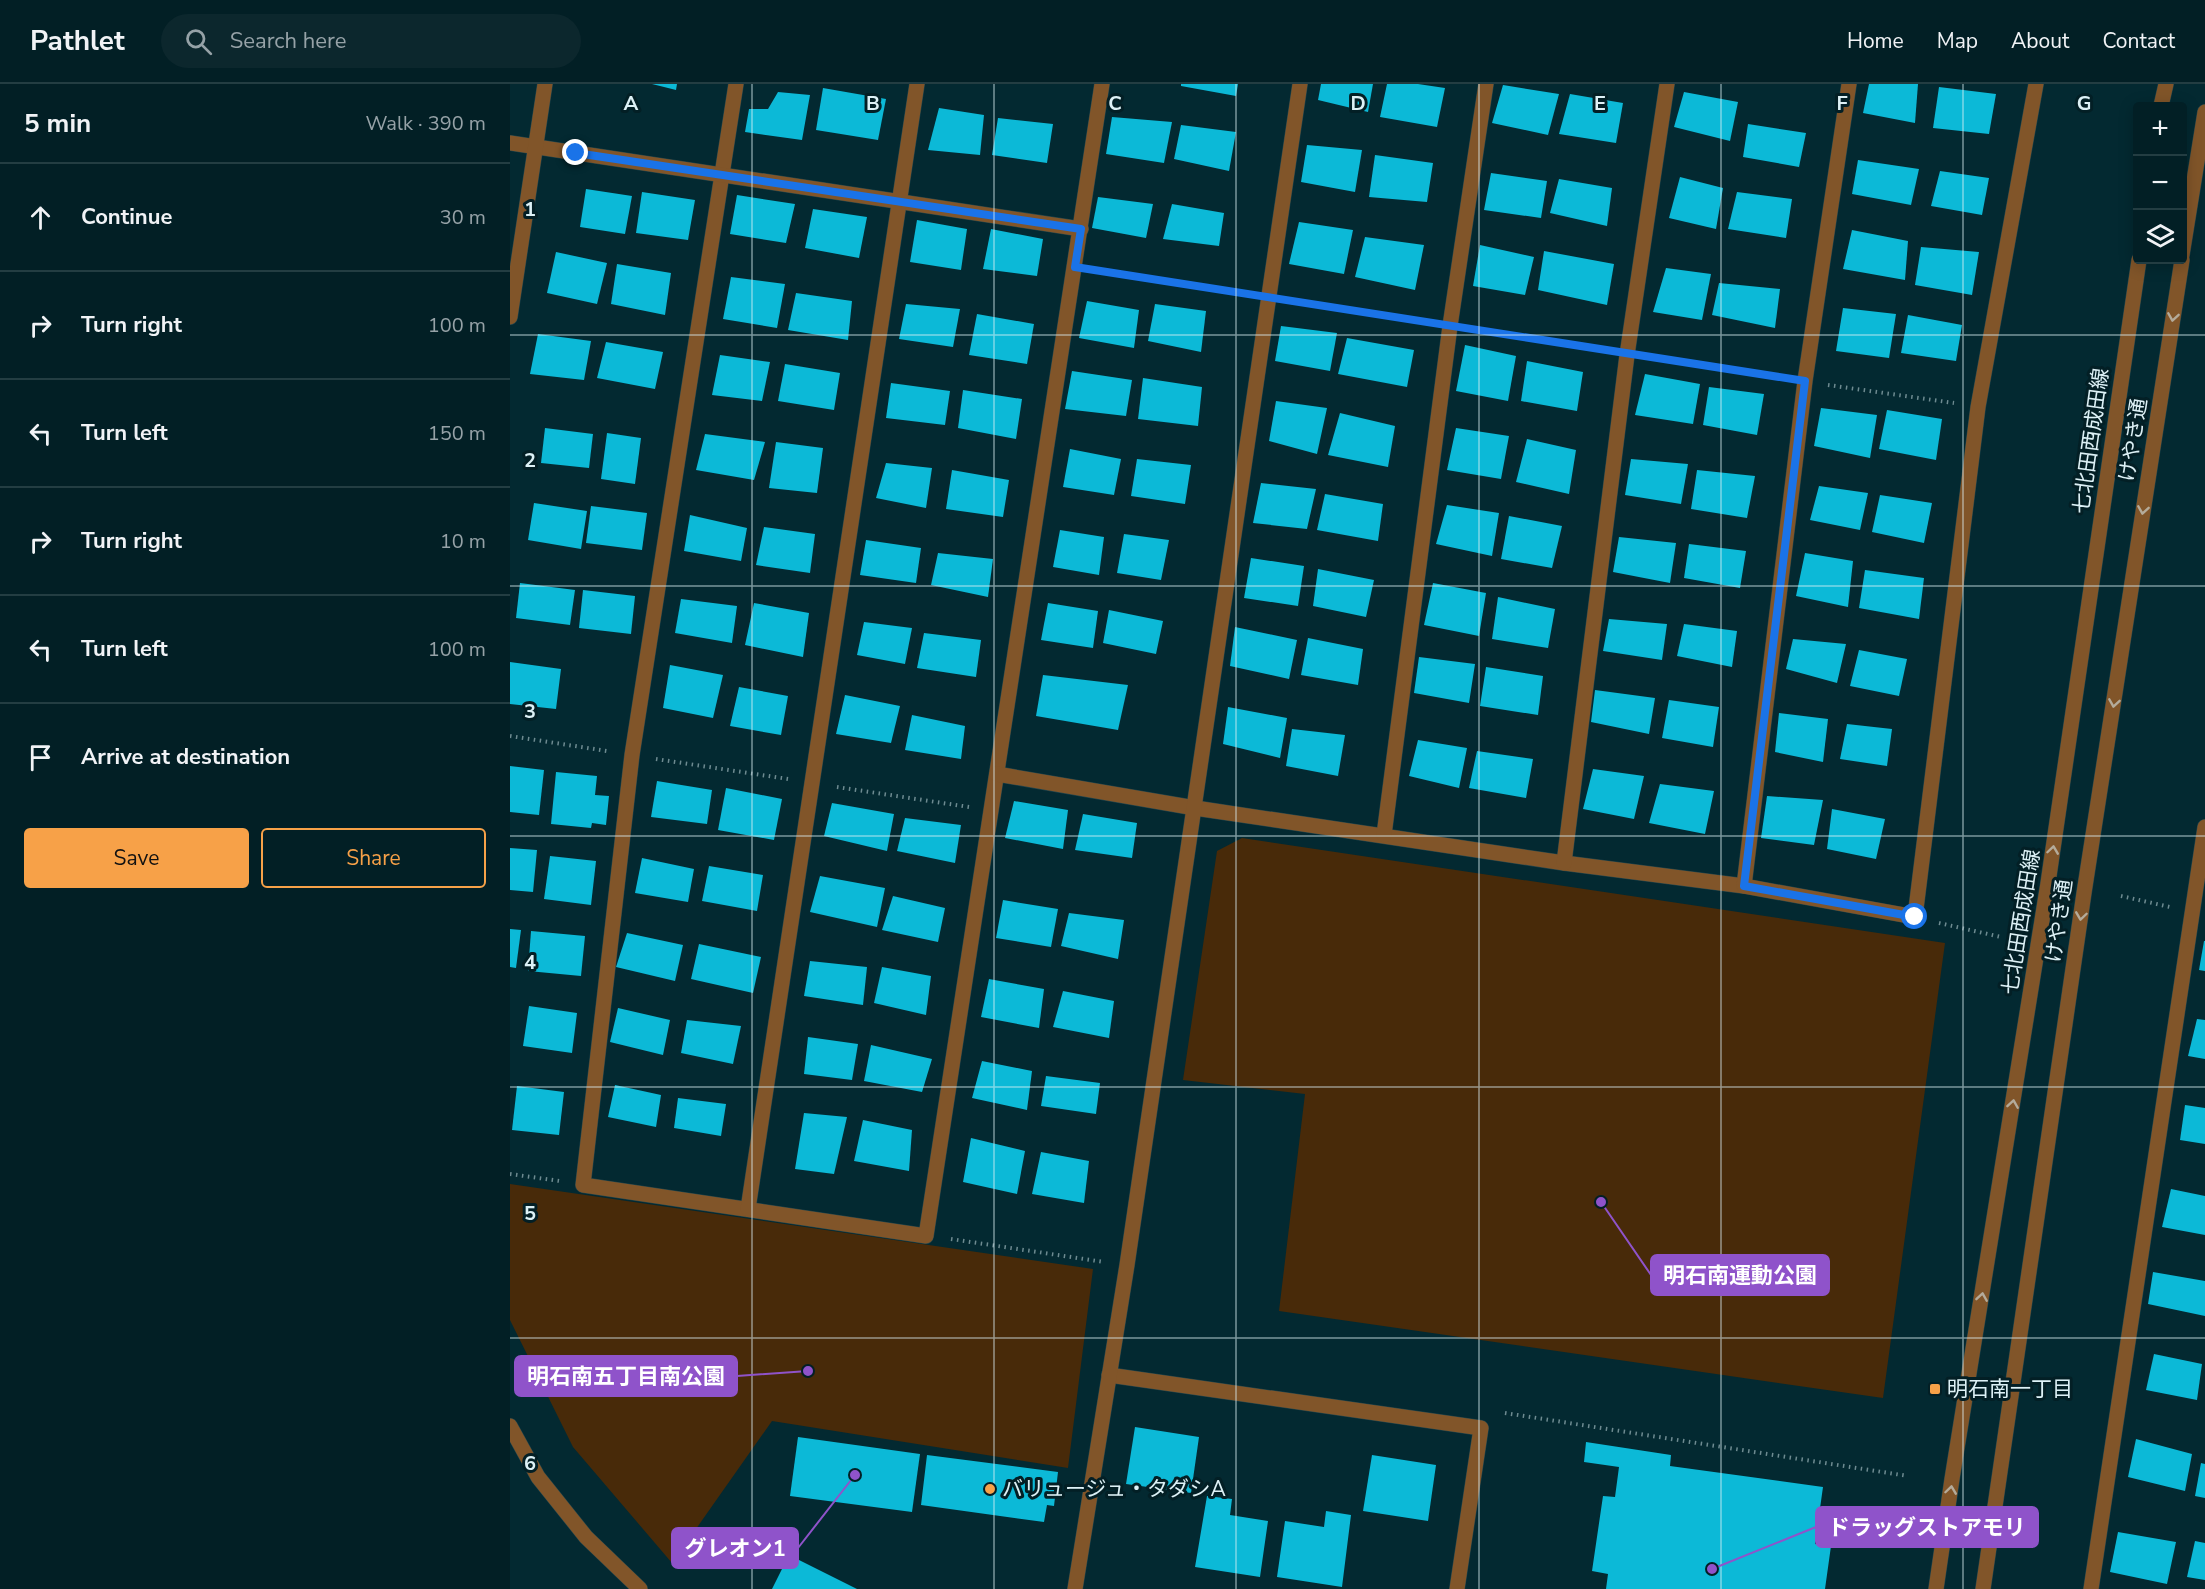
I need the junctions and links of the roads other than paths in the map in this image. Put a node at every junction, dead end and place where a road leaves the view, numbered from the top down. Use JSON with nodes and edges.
{"nodes":[{"id":1,"x":545,"y":84,"type":"edge"},
{"id":2,"x":736,"y":84,"type":"edge"},
{"id":3,"x":917,"y":84,"type":"edge"},
{"id":4,"x":1102,"y":84,"type":"edge"},
{"id":5,"x":1300,"y":84,"type":"edge"},
{"id":6,"x":1486,"y":84,"type":"edge"},
{"id":7,"x":1667,"y":84,"type":"edge"},
{"id":8,"x":1849,"y":84,"type":"edge"},
{"id":9,"x":2036,"y":84,"type":"edge"},
{"id":10,"x":2166,"y":84,"type":"edge"},
{"id":11,"x":2162,"y":102,"type":"edge"},
{"id":12,"x":2205,"y":112,"type":"edge"},
{"id":13,"x":510,"y":143,"type":"edge"},
{"id":14,"x":537,"y":147,"type":"junction"},
{"id":15,"x":722,"y":175,"type":"junction"},
{"id":16,"x":900,"y":201,"type":"junction"},
{"id":17,"x":2187,"y":224,"type":"edge"},
{"id":18,"x":1081,"y":229,"type":"junction"},
{"id":19,"x":2138,"y":264,"type":"edge"},
{"id":20,"x":2181,"y":264,"type":"edge"},
{"id":21,"x":510,"y":318,"type":"edge"},
{"id":22,"x":997,"y":774,"type":"junction"},
{"id":23,"x":1195,"y":808,"type":"junction"},
{"id":24,"x":2205,"y":826,"type":"edge"},
{"id":25,"x":1383,"y":835,"type":"junction"},
{"id":26,"x":1564,"y":862,"type":"junction"},
{"id":27,"x":1744,"y":886,"type":"junction"},
{"id":28,"x":2199,"y":912,"type":"edge"},
{"id":29,"x":748,"y":1209,"type":"junction"},
{"id":30,"x":1109,"y":1375,"type":"junction"},
{"id":31,"x":510,"y":1426,"type":"edge"},
{"id":32,"x":640,"y":1589,"type":"edge"},
{"id":33,"x":1075,"y":1589,"type":"edge"},
{"id":34,"x":1457,"y":1589,"type":"edge"},
{"id":35,"x":1936,"y":1589,"type":"edge"},
{"id":36,"x":1983,"y":1589,"type":"edge"},
{"id":37,"x":2091,"y":1589,"type":"edge"}],
"edges":[{"from":1,"to":14,"type":"street"},
{"from":2,"to":15,"type":"street"},
{"from":3,"to":16,"type":"street"},
{"from":4,"to":18,"type":"street"},
{"from":5,"to":23,"type":"street"},
{"from":6,"to":25,"type":"street"},
{"from":7,"to":26,"type":"street"},
{"from":8,"to":27,"type":"street"},
{"from":9,"to":27,"type":"street"},
{"from":10,"to":11,"type":"street"},
{"from":12,"to":17,"type":"street"},
{"from":13,"to":14,"type":"street"},
{"from":14,"to":15,"type":"street"},
{"from":14,"to":21,"type":"street"},
{"from":15,"to":16,"type":"street"},
{"from":15,"to":29,"type":"street"},
{"from":16,"to":18,"type":"street"},
{"from":16,"to":29,"type":"street"},
{"from":18,"to":22,"type":"street"},
{"from":35,"to":19,"type":"street","name":"七北田西成田線","one_way":true},
{"from":20,"to":36,"type":"street","name":"けやき通","one_way":true},
{"from":22,"to":23,"type":"street"},
{"from":22,"to":29,"type":"street"},
{"from":23,"to":25,"type":"street"},
{"from":23,"to":30,"type":"street"},
{"from":24,"to":28,"type":"street"},
{"from":25,"to":26,"type":"street"},
{"from":26,"to":27,"type":"street"},
{"from":28,"to":37,"type":"street"},
{"from":30,"to":33,"type":"street"},
{"from":30,"to":34,"type":"street"},
{"from":31,"to":32,"type":"street"}]}
